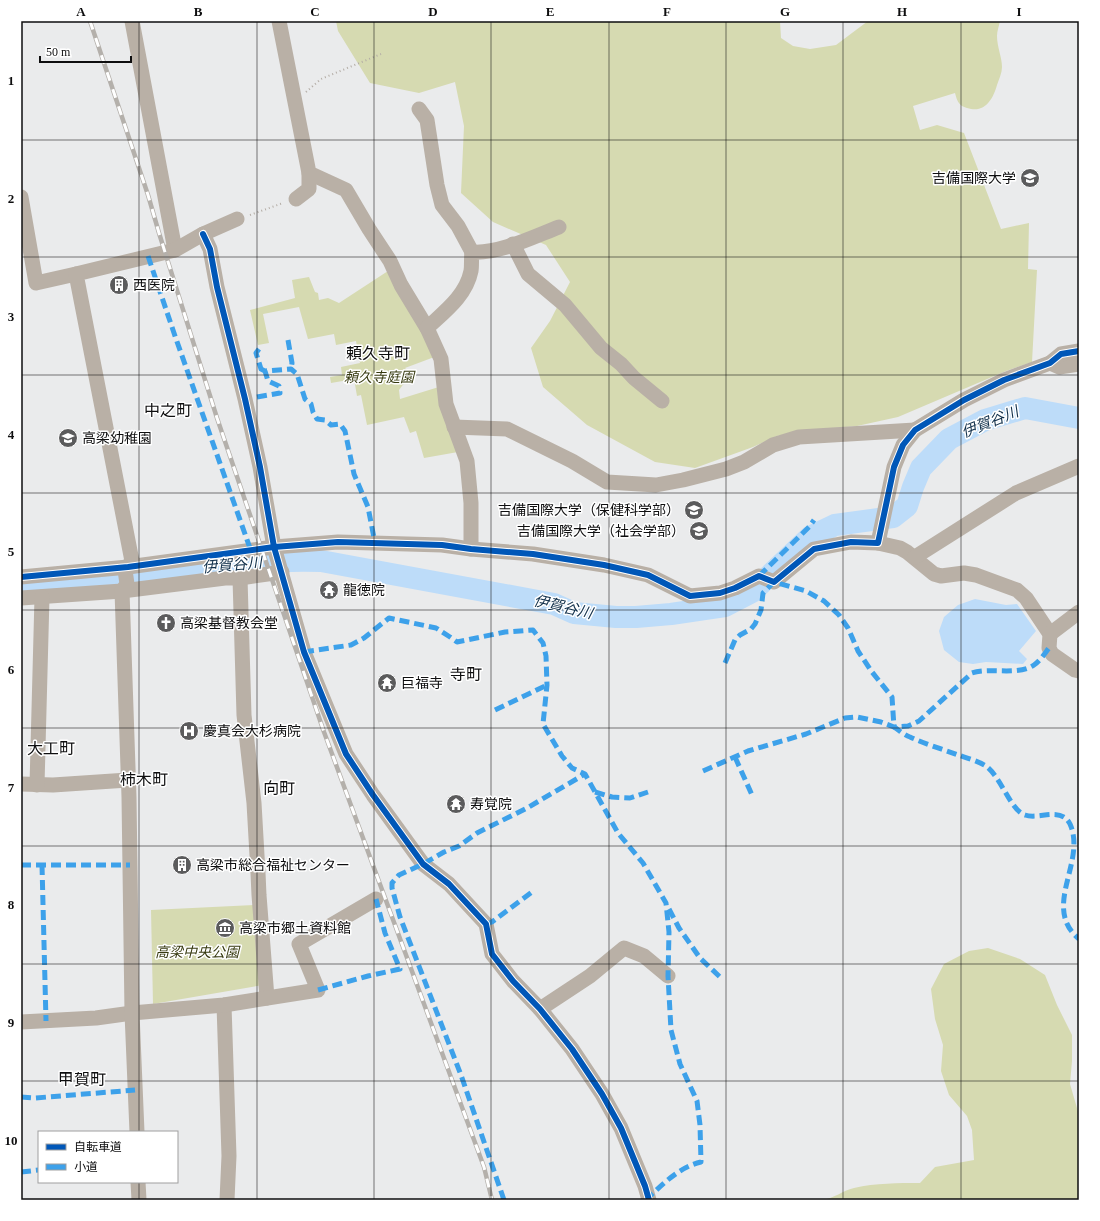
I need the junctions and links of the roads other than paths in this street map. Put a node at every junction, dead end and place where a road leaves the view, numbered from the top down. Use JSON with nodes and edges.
{"nodes":[{"id":1,"x":132,"y":21,"type":"edge"},
{"id":2,"x":279,"y":21,"type":"edge"},
{"id":3,"x":419,"y":109,"type":"dead end"},
{"id":4,"x":309,"y":173,"type":"junction"},
{"id":5,"x":21,"y":197,"type":"edge"},
{"id":6,"x":296,"y":199,"type":"road end"},
{"id":7,"x":237,"y":220,"type":"road end"},
{"id":8,"x":559,"y":227,"type":"dead end"},
{"id":9,"x":204,"y":234,"type":"junction"},
{"id":10,"x":513,"y":244,"type":"junction"},
{"id":11,"x":175,"y":250,"type":"junction"},
{"id":12,"x":472,"y":252,"type":"junction"},
{"id":13,"x":76,"y":274,"type":"junction"},
{"id":14,"x":427,"y":328,"type":"junction"},
{"id":15,"x":1079,"y":351,"type":"edge"},
{"id":16,"x":1050,"y":363,"type":"junction"},
{"id":17,"x":1079,"y":364,"type":"edge"},
{"id":18,"x":662,"y":401,"type":"dead end"},
{"id":19,"x":454,"y":427,"type":"junction"},
{"id":20,"x":915,"y":430,"type":"junction"},
{"id":21,"x":1079,"y":466,"type":"edge"},
{"id":22,"x":880,"y":539,"type":"junction"},
{"id":23,"x":274,"y":547,"type":"junction"},
{"id":24,"x":471,"y":549,"type":"junction"},
{"id":25,"x":915,"y":557,"type":"junction"},
{"id":26,"x":281,"y":571,"type":"junction"},
{"id":27,"x":21,"y":578,"type":"edge"},
{"id":28,"x":125,"y":578,"type":"junction"},
{"id":29,"x":240,"y":578,"type":"junction"},
{"id":30,"x":42,"y":597,"type":"junction"},
{"id":31,"x":21,"y":598,"type":"edge"},
{"id":32,"x":1079,"y":612,"type":"edge"},
{"id":33,"x":1050,"y":634,"type":"junction"},
{"id":34,"x":1079,"y":671,"type":"edge"},
{"id":35,"x":128,"y":780,"type":"junction"},
{"id":36,"x":21,"y":784,"type":"edge"},
{"id":37,"x":38,"y":785,"type":"junction"},
{"id":38,"x":376,"y":898,"type":"dead end"},
{"id":39,"x":668,"y":976,"type":"dead end"},
{"id":40,"x":267,"y":998,"type":"junction"},
{"id":41,"x":224,"y":1005,"type":"junction"},
{"id":42,"x":540,"y":1010,"type":"junction"},
{"id":43,"x":132,"y":1013,"type":"junction"},
{"id":44,"x":21,"y":1022,"type":"edge"},
{"id":45,"x":137,"y":1131,"type":"edge"},
{"id":46,"x":138,"y":1183,"type":"edge"},
{"id":47,"x":139,"y":1200,"type":"edge"},
{"id":48,"x":227,"y":1200,"type":"edge"},
{"id":49,"x":649,"y":1200,"type":"edge"}],
"edges":[{"from":1,"to":11,"type":"street"},
{"from":2,"to":4,"type":"street"},
{"from":3,"to":12,"type":"street"},
{"from":4,"to":6,"type":"street"},
{"from":4,"to":14,"type":"street"},
{"from":5,"to":13,"type":"street"},
{"from":7,"to":9,"type":"street"},
{"from":8,"to":10,"type":"street"},
{"from":9,"to":11,"type":"street"},
{"from":9,"to":23,"type":"street"},
{"from":10,"to":12,"type":"street"},
{"from":10,"to":18,"type":"street"},
{"from":11,"to":13,"type":"street"},
{"from":12,"to":14,"type":"street"},
{"from":13,"to":28,"type":"street"},
{"from":14,"to":19,"type":"street"},
{"from":15,"to":16,"type":"street"},
{"from":16,"to":17,"type":"street"},
{"from":16,"to":20,"type":"street"},
{"from":19,"to":20,"type":"street"},
{"from":19,"to":24,"type":"street"},
{"from":20,"to":22,"type":"street"},
{"from":21,"to":25,"type":"street"},
{"from":22,"to":24,"type":"street"},
{"from":22,"to":25,"type":"street"},
{"from":23,"to":24,"type":"street"},
{"from":23,"to":26,"type":"street"},
{"from":23,"to":28,"type":"street"},
{"from":25,"to":33,"type":"street"},
{"from":26,"to":29,"type":"street"},
{"from":26,"to":42,"type":"street"},
{"from":27,"to":28,"type":"street"},
{"from":28,"to":29,"type":"street"},
{"from":28,"to":30,"type":"street"},
{"from":28,"to":35,"type":"street"},
{"from":29,"to":40,"type":"street"},
{"from":30,"to":31,"type":"street"},
{"from":30,"to":37,"type":"street"},
{"from":32,"to":33,"type":"street"},
{"from":33,"to":34,"type":"street"},
{"from":35,"to":37,"type":"street"},
{"from":35,"to":43,"type":"street"},
{"from":36,"to":37,"type":"street"},
{"from":38,"to":40,"type":"street"},
{"from":39,"to":42,"type":"street"},
{"from":40,"to":41,"type":"street"},
{"from":41,"to":43,"type":"street"},
{"from":41,"to":48,"type":"street"},
{"from":42,"to":49,"type":"street"},
{"from":43,"to":44,"type":"street"},
{"from":43,"to":45,"type":"street"},
{"from":46,"to":47,"type":"street"}]}
